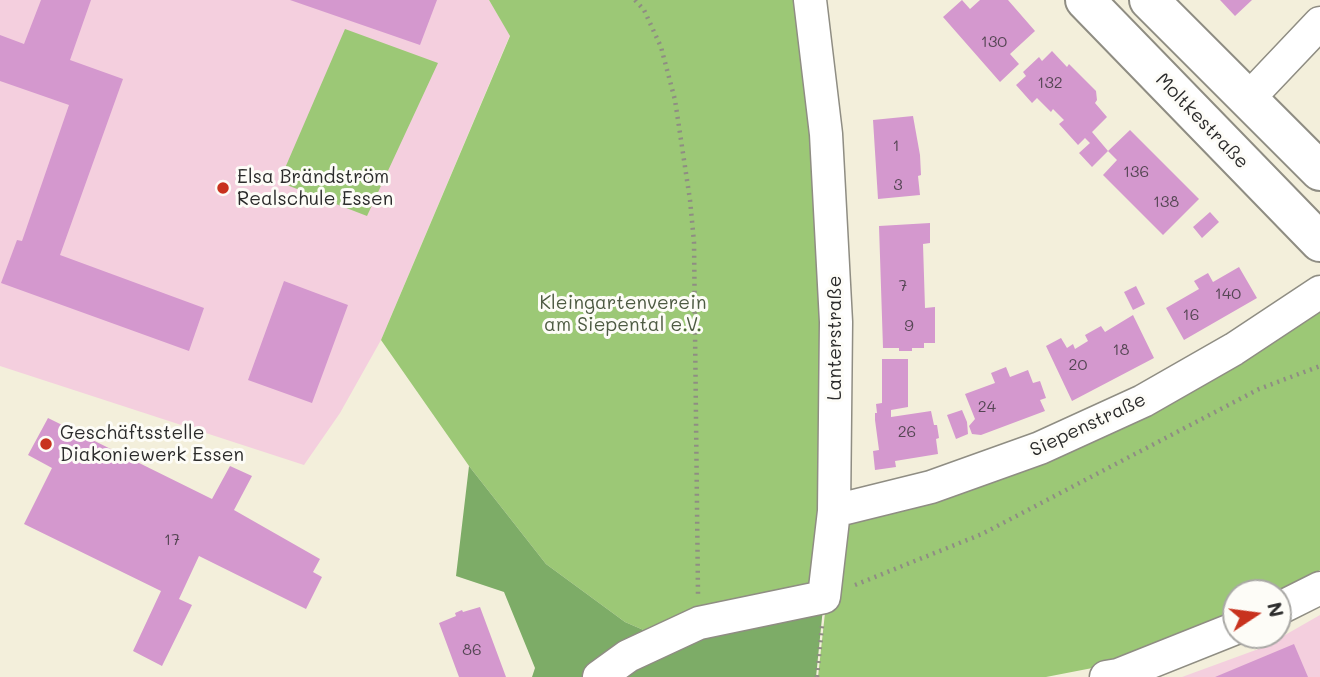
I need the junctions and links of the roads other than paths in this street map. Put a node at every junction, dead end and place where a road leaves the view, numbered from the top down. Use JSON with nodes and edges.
{"nodes":[{"id":1,"x":810,"y":0,"type":"edge"},
{"id":2,"x":1085,"y":0,"type":"edge"},
{"id":3,"x":1149,"y":0,"type":"edge"},
{"id":4,"x":1320,"y":23,"type":"edge"},
{"id":5,"x":1247,"y":100,"type":"junction"},
{"id":6,"x":1320,"y":171,"type":"edge"},
{"id":7,"x":1320,"y":242,"type":"edge"},
{"id":8,"x":1320,"y":292,"type":"edge"},
{"id":9,"x":834,"y":511,"type":"junction"},
{"id":10,"x":1320,"y":588,"type":"edge"},
{"id":11,"x":1292,"y":602,"type":"edge"},
{"id":12,"x":1222,"y":634,"type":"edge"},
{"id":13,"x":599,"y":677,"type":"edge"},
{"id":14,"x":1105,"y":677,"type":"edge"}],
"edges":[{"from":1,"to":9,"type":"street","name":"Lanterstraße"},
{"from":2,"to":7,"type":"street","name":"Moltkestraße"},
{"from":3,"to":5,"type":"street"},
{"from":4,"to":5,"type":"street"},
{"from":5,"to":6,"type":"street"},
{"from":8,"to":9,"type":"street","name":"Siepenstraße"},
{"from":9,"to":13,"type":"street","name":"Lanterstraße"},
{"from":10,"to":11,"type":"street"},
{"from":12,"to":14,"type":"street"}]}
